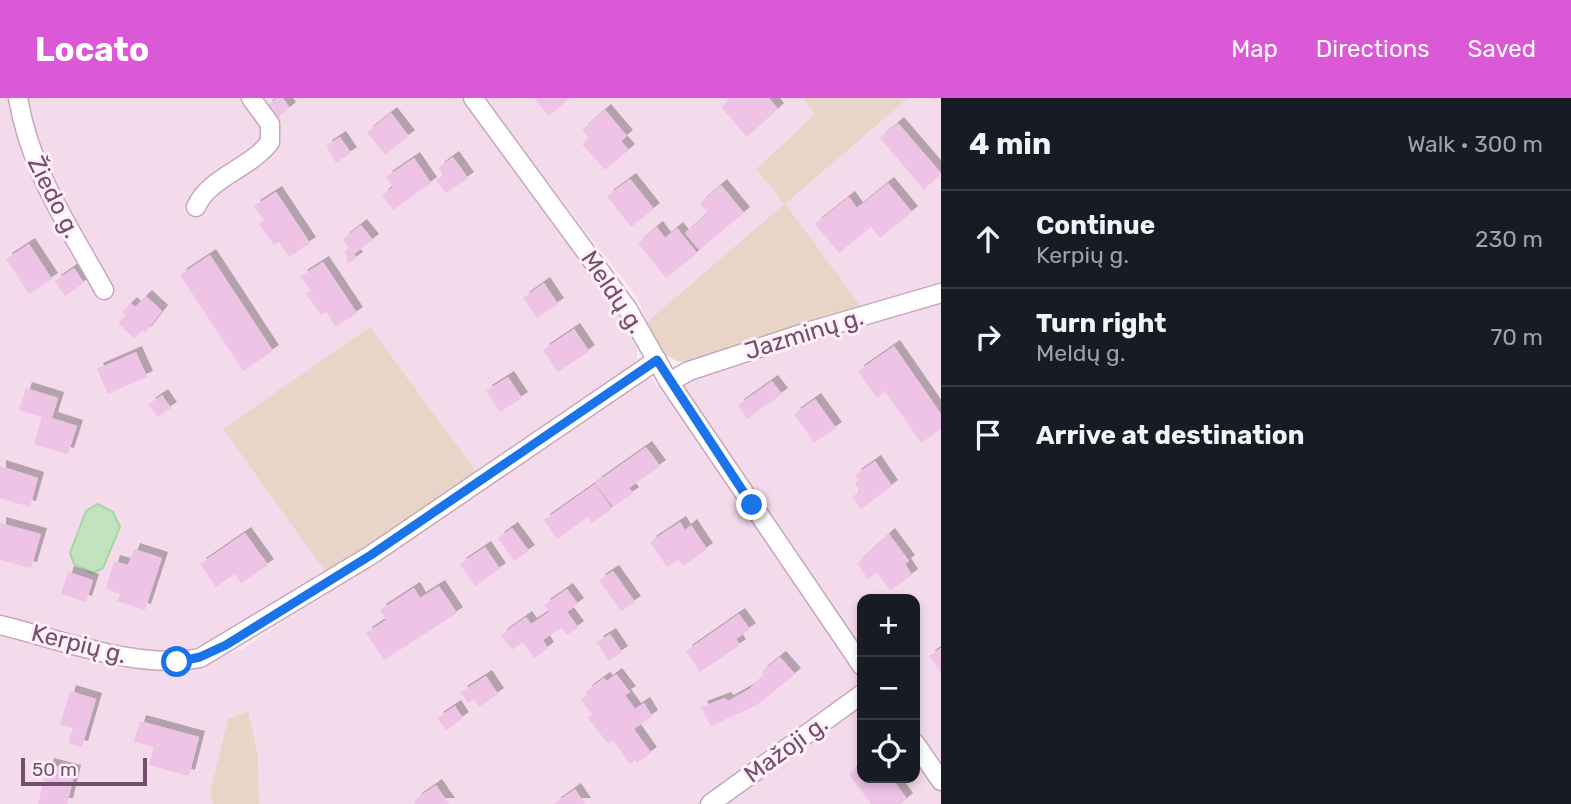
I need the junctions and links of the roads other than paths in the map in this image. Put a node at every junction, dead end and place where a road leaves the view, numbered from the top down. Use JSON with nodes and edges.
{"nodes":[{"id":1,"x":18,"y":98,"type":"edge"},
{"id":2,"x":251,"y":98,"type":"edge"},
{"id":3,"x":473,"y":98,"type":"edge"},
{"id":4,"x":196,"y":207,"type":"dead end"},
{"id":5,"x":104,"y":290,"type":"dead end"},
{"id":6,"x":941,"y":293,"type":"edge"},
{"id":7,"x":657,"y":360,"type":"junction"},
{"id":8,"x":668,"y":382,"type":"junction"},
{"id":9,"x":0,"y":625,"type":"edge"},
{"id":10,"x":857,"y":659,"type":"edge"},
{"id":11,"x":857,"y":698,"type":"edge"},
{"id":12,"x":920,"y":750,"type":"edge"},
{"id":13,"x":941,"y":781,"type":"edge"},
{"id":14,"x":710,"y":804,"type":"edge"}],
"edges":[{"from":1,"to":5,"type":"street","name":"Žiedo g."},
{"from":2,"to":4,"type":"street"},
{"from":3,"to":7,"type":"street","name":"Meldų g."},
{"from":6,"to":8,"type":"street","name":"Jazminų g."},
{"from":7,"to":8,"type":"street","name":"Meldų g."},
{"from":7,"to":9,"type":"street","name":"Kerpių g."},
{"from":8,"to":10,"type":"street","name":"Meldų g."},
{"from":11,"to":14,"type":"street","name":"Mažoji g."},
{"from":12,"to":13,"type":"street"}]}
